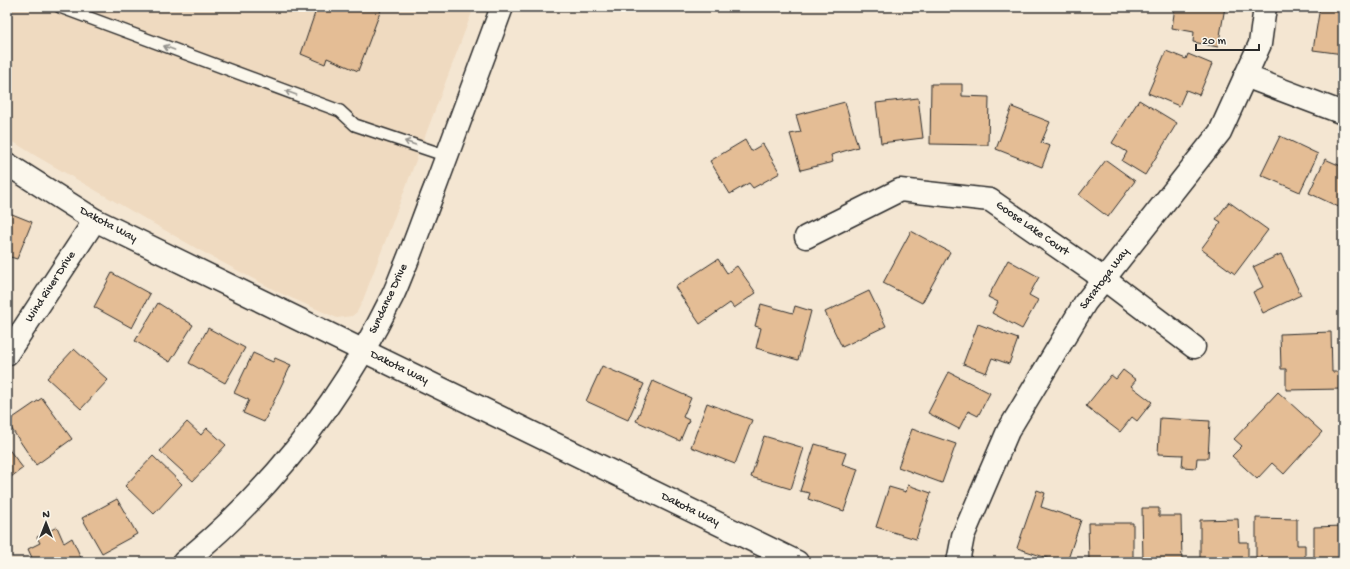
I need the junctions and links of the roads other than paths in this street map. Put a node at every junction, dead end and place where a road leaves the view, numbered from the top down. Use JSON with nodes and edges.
{"nodes":[{"id":1,"x":60,"y":7,"type":"edge"},
{"id":2,"x":502,"y":7,"type":"edge"},
{"id":3,"x":1265,"y":7,"type":"edge"},
{"id":4,"x":1245,"y":76,"type":"junction"},
{"id":5,"x":1343,"y":113,"type":"edge"},
{"id":6,"x":447,"y":156,"type":"junction"},
{"id":7,"x":7,"y":164,"type":"edge"},
{"id":8,"x":95,"y":220,"type":"junction"},
{"id":9,"x":806,"y":237,"type":"dead end"},
{"id":10,"x":1104,"y":280,"type":"junction"},
{"id":11,"x":1194,"y":347,"type":"dead end"},
{"id":12,"x":364,"y":351,"type":"junction"},
{"id":13,"x":7,"y":354,"type":"edge"},
{"id":14,"x":184,"y":562,"type":"edge"},
{"id":15,"x":797,"y":562,"type":"edge"},
{"id":16,"x":958,"y":562,"type":"edge"}],
"edges":[{"from":6,"to":1,"type":"lane","one_way":true},
{"from":2,"to":6,"type":"street","name":"Sundance Drive"},
{"from":3,"to":4,"type":"street","name":"Saratoga Way"},
{"from":4,"to":5,"type":"street"},
{"from":4,"to":10,"type":"street","name":"Saratoga Way"},
{"from":6,"to":12,"type":"street","name":"Sundance Drive"},
{"from":7,"to":8,"type":"street","name":"Dakota Way"},
{"from":8,"to":12,"type":"street","name":"Dakota Way"},
{"from":8,"to":13,"type":"street","name":"Wind River Drive"},
{"from":9,"to":10,"type":"street","name":"Goose Lake Court"},
{"from":10,"to":11,"type":"street","name":"Goose Lake Court"},
{"from":10,"to":16,"type":"street","name":"Saratoga Way"},
{"from":12,"to":14,"type":"street","name":"Sundance Drive"},
{"from":12,"to":15,"type":"street","name":"Dakota Way"}]}
